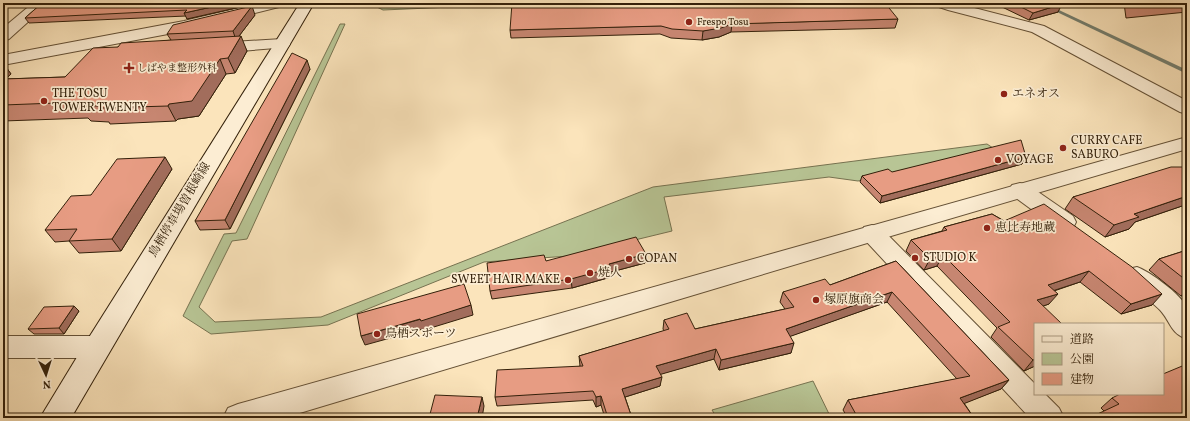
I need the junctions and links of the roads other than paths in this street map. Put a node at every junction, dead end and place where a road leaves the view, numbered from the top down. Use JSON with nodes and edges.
{"nodes":[{"id":1,"x":42,"y":3,"type":"edge"},
{"id":2,"x":278,"y":3,"type":"edge"},
{"id":3,"x":307,"y":3,"type":"edge"},
{"id":4,"x":941,"y":3,"type":"edge"},
{"id":5,"x":3,"y":36,"type":"edge"},
{"id":6,"x":282,"y":44,"type":"junction"},
{"id":7,"x":197,"y":49,"type":"edge"},
{"id":8,"x":58,"y":50,"type":"junction"},
{"id":9,"x":127,"y":52,"type":"edge"},
{"id":10,"x":3,"y":60,"type":"edge"},
{"id":11,"x":1187,"y":108,"type":"edge"},
{"id":12,"x":1187,"y":143,"type":"edge"},
{"id":13,"x":1020,"y":190,"type":"junction"},
{"id":14,"x":872,"y":233,"type":"junction"},
{"id":15,"x":1084,"y":235,"type":"edge"},
{"id":16,"x":1122,"y":262,"type":"edge"},
{"id":17,"x":1187,"y":328,"type":"edge"},
{"id":18,"x":3,"y":347,"type":"edge"},
{"id":19,"x":97,"y":347,"type":"junction"},
{"id":20,"x":55,"y":418,"type":"edge"},
{"id":21,"x":238,"y":418,"type":"edge"},
{"id":22,"x":1049,"y":418,"type":"edge"}],
"edges":[{"from":1,"to":5,"type":"street"},
{"from":2,"to":8,"type":"street"},
{"from":3,"to":6,"type":"street","name":"鳥栖停車場曽根崎線"},
{"from":4,"to":11,"type":"street"},
{"from":6,"to":7,"type":"street"},
{"from":6,"to":19,"type":"street","name":"鳥栖停車場曽根崎線"},
{"from":8,"to":9,"type":"street"},
{"from":8,"to":10,"type":"street"},
{"from":12,"to":13,"type":"street"},
{"from":13,"to":14,"type":"street"},
{"from":13,"to":15,"type":"street"},
{"from":14,"to":21,"type":"street"},
{"from":14,"to":22,"type":"street"},
{"from":16,"to":17,"type":"street"},
{"from":18,"to":19,"type":"street"},
{"from":19,"to":20,"type":"street","name":"鳥栖停車場曽根崎線"}]}
